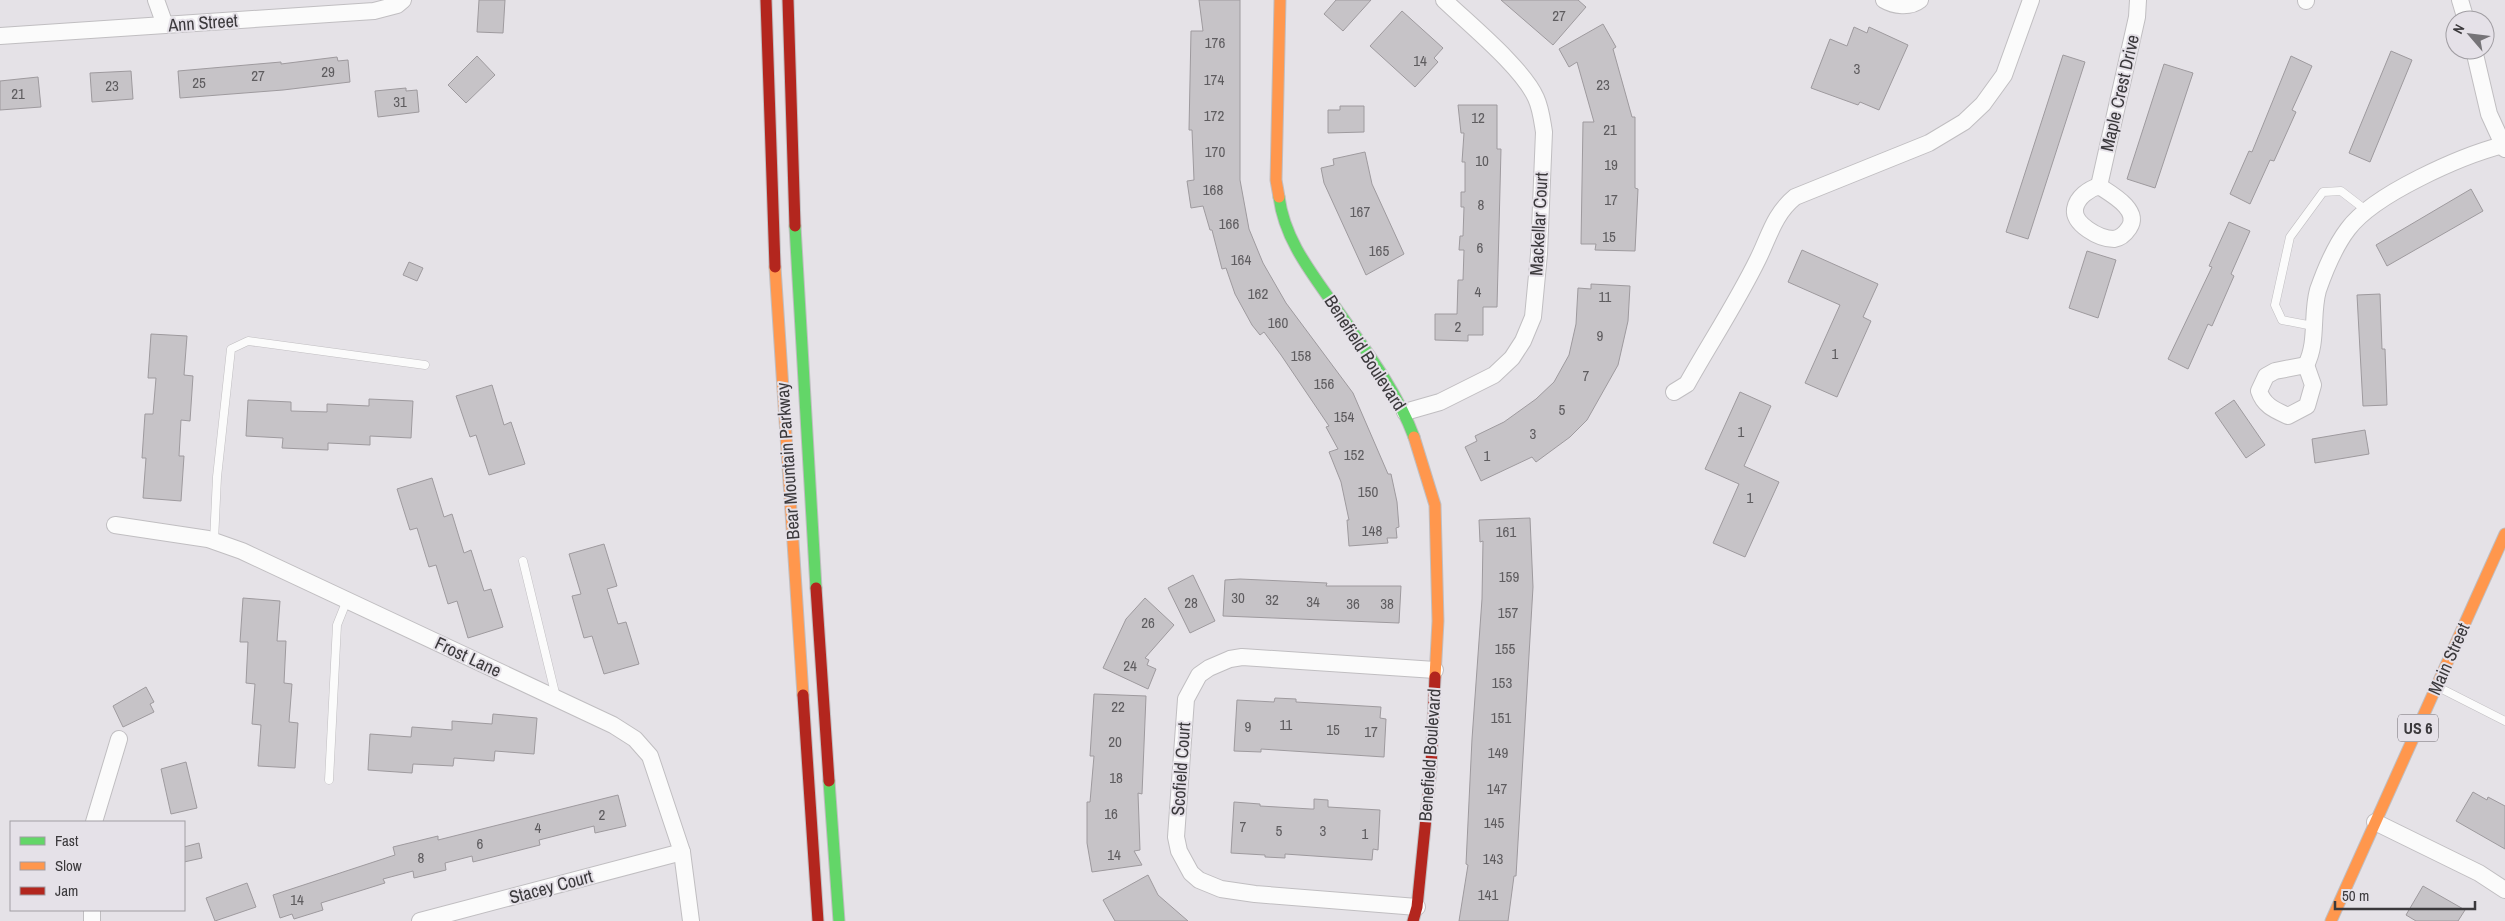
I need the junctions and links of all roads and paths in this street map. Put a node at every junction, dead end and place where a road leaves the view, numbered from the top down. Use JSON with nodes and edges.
{"nodes":[{"id":1,"x":156,"y":0,"type":"edge"},
{"id":2,"x":403,"y":0,"type":"edge"},
{"id":3,"x":766,"y":0,"type":"edge"},
{"id":4,"x":788,"y":0,"type":"edge"},
{"id":5,"x":1280,"y":0,"type":"edge"},
{"id":6,"x":1444,"y":0,"type":"edge"},
{"id":7,"x":1884,"y":0,"type":"edge"},
{"id":8,"x":1920,"y":0,"type":"edge"},
{"id":9,"x":2031,"y":0,"type":"edge"},
{"id":10,"x":2138,"y":0,"type":"edge"},
{"id":11,"x":166,"y":25,"type":"junction"},
{"id":12,"x":0,"y":36,"type":"edge"},
{"id":13,"x":2476,"y":60,"type":"edge"},
{"id":14,"x":2504,"y":147,"type":"edge"},
{"id":15,"x":2099,"y":186,"type":"dead end"},
{"id":16,"x":2367,"y":212,"type":"junction"},
{"id":17,"x":2314,"y":326,"type":"junction"},
{"id":18,"x":2306,"y":365,"type":"dead end"},
{"id":19,"x":425,"y":366,"type":"dead end"},
{"id":20,"x":1674,"y":392,"type":"dead end"},
{"id":21,"x":1405,"y":412,"type":"junction"},
{"id":22,"x":115,"y":525,"type":"dead end"},
{"id":23,"x":2505,"y":534,"type":"edge"},
{"id":24,"x":214,"y":542,"type":"junction"},
{"id":25,"x":524,"y":561,"type":"dead end"},
{"id":26,"x":347,"y":600,"type":"junction"},
{"id":27,"x":1435,"y":670,"type":"junction"},
{"id":28,"x":2436,"y":686,"type":"junction"},
{"id":29,"x":557,"y":698,"type":"junction"},
{"id":30,"x":2505,"y":721,"type":"edge"},
{"id":31,"x":119,"y":739,"type":"dead end"},
{"id":32,"x":329,"y":780,"type":"dead end"},
{"id":33,"x":94,"y":821,"type":"edge"},
{"id":34,"x":2375,"y":822,"type":"junction"},
{"id":35,"x":682,"y":852,"type":"junction"},
{"id":36,"x":2505,"y":890,"type":"edge"},
{"id":37,"x":1415,"y":914,"type":"edge"},
{"id":38,"x":420,"y":921,"type":"edge"},
{"id":39,"x":691,"y":921,"type":"edge"},
{"id":40,"x":818,"y":921,"type":"edge"},
{"id":41,"x":839,"y":921,"type":"edge"},
{"id":42,"x":2331,"y":921,"type":"edge"}],
"edges":[{"from":1,"to":11,"type":"street"},
{"from":2,"to":11,"type":"street","name":"Ann Street"},
{"from":3,"to":40,"type":"main road","name":"Bear Mountain Parkway"},
{"from":4,"to":41,"type":"main road","name":"Bear Mountain Parkway"},
{"from":5,"to":21,"type":"main road","name":"Benefield Boulevard"},
{"from":6,"to":21,"type":"street","name":"Mackellar Court"},
{"from":7,"to":8,"type":"street"},
{"from":9,"to":20,"type":"street"},
{"from":10,"to":15,"type":"street","name":"Maple Crest Drive"},
{"from":11,"to":12,"type":"street","name":"Ann Street"},
{"from":13,"to":14,"type":"street"},
{"from":14,"to":16,"type":"street"},
{"from":16,"to":17,"type":"street"},
{"from":16,"to":17,"type":"lane"},
{"from":17,"to":18,"type":"street"},
{"from":19,"to":24,"type":"lane"},
{"from":21,"to":27,"type":"main road","name":"Benefield Boulevard"},
{"from":22,"to":24,"type":"street","name":"Frost Lane"},
{"from":23,"to":28,"type":"main road","name":"Main Street","number":"US 6"},
{"from":24,"to":26,"type":"street","name":"Frost Lane"},
{"from":25,"to":29,"type":"lane"},
{"from":26,"to":29,"type":"street","name":"Frost Lane"},
{"from":26,"to":32,"type":"lane"},
{"from":27,"to":37,"type":"main road","name":"Benefield Boulevard"},
{"from":27,"to":37,"type":"street","name":"Scofield Court"},
{"from":28,"to":30,"type":"lane"},
{"from":28,"to":34,"type":"main road","name":"Main Street","number":"US 6"},
{"from":29,"to":35,"type":"street","name":"Frost Lane"},
{"from":31,"to":33,"type":"street"},
{"from":34,"to":36,"type":"street"},
{"from":34,"to":42,"type":"main road","name":"Main Street","number":"US 6"},
{"from":35,"to":38,"type":"street","name":"Stacey Court"},
{"from":35,"to":39,"type":"street","name":"Frost Lane"}]}
